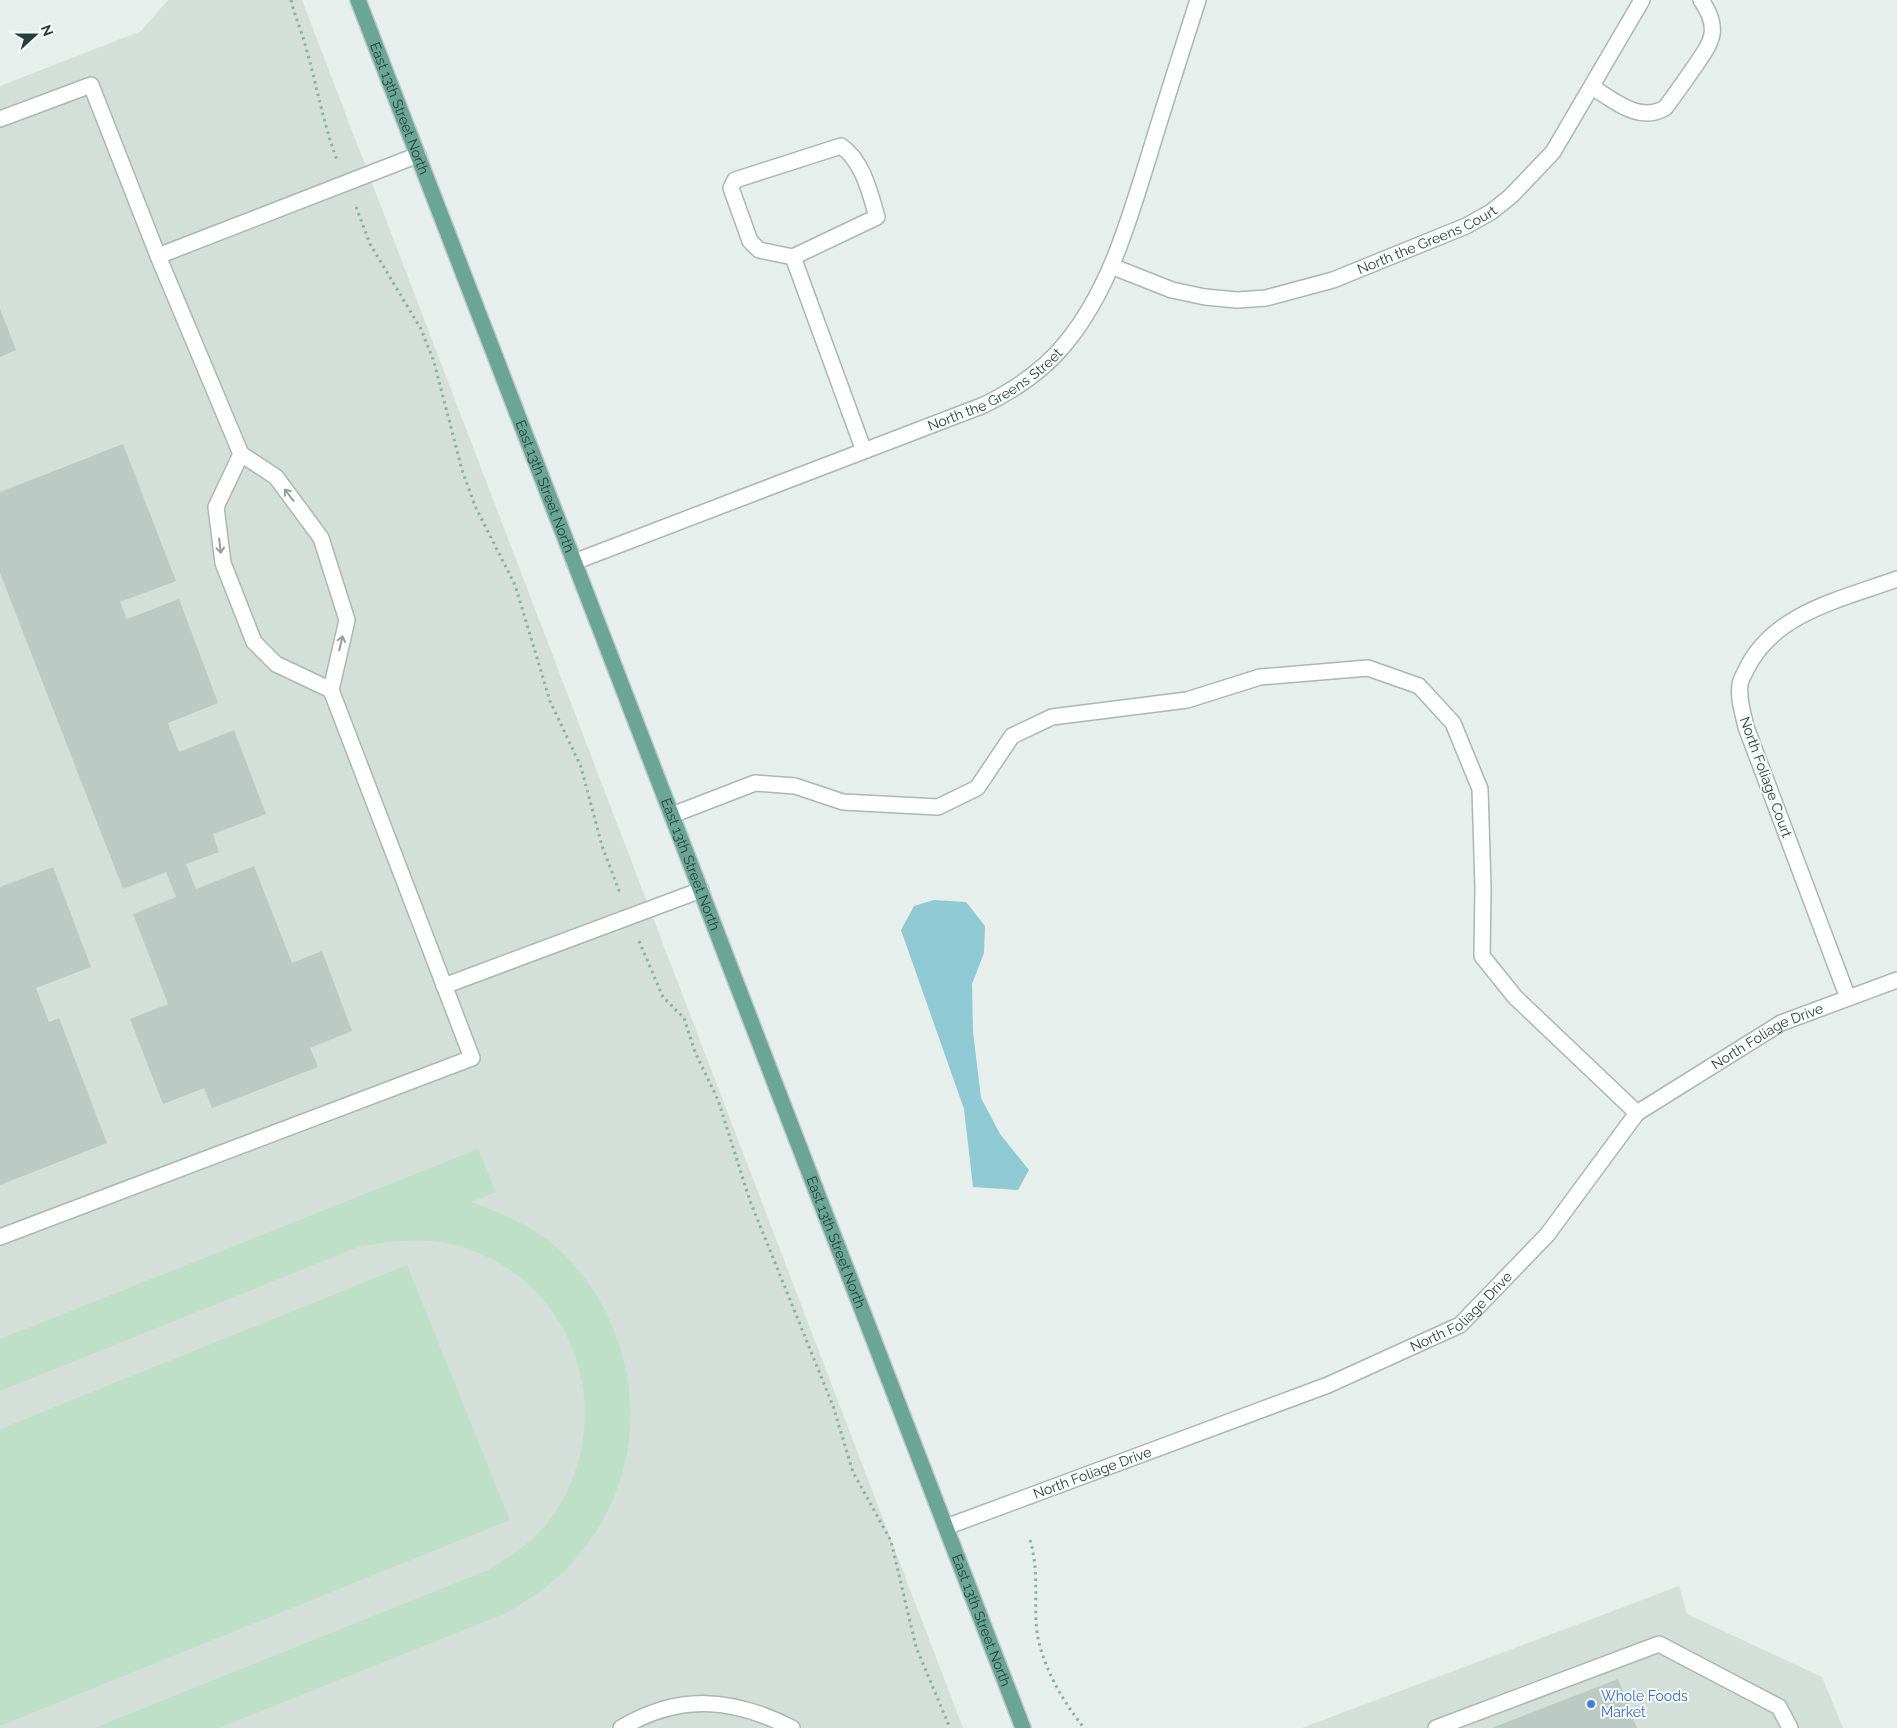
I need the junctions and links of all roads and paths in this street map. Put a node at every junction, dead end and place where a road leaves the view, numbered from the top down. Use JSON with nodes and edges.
{"nodes":[{"id":1,"x":291,"y":0,"type":"edge"},
{"id":2,"x":358,"y":0,"type":"edge"},
{"id":3,"x":1198,"y":0,"type":"edge"},
{"id":4,"x":1642,"y":0,"type":"edge"},
{"id":5,"x":1701,"y":0,"type":"edge"},
{"id":6,"x":1592,"y":87,"type":"junction"},
{"id":7,"x":0,"y":119,"type":"edge"},
{"id":8,"x":418,"y":155,"type":"junction"},
{"id":9,"x":346,"y":182,"type":"junction"},
{"id":10,"x":158,"y":256,"type":"junction"},
{"id":11,"x":792,"y":257,"type":"junction"},
{"id":12,"x":1111,"y":266,"type":"junction"},
{"id":13,"x":864,"y":451,"type":"junction"},
{"id":14,"x":241,"y":454,"type":"junction"},
{"id":15,"x":574,"y":562,"type":"junction"},
{"id":16,"x":1897,"y":579,"type":"edge"},
{"id":17,"x":331,"y":690,"type":"junction"},
{"id":18,"x":672,"y":815,"type":"junction"},
{"id":19,"x":700,"y":890,"type":"junction"},
{"id":20,"x":629,"y":917,"type":"junction"},
{"id":21,"x":1897,"y":980,"type":"edge"},
{"id":22,"x":444,"y":986,"type":"junction"},
{"id":23,"x":1848,"y":998,"type":"junction"},
{"id":24,"x":1637,"y":1113,"type":"junction"},
{"id":25,"x":0,"y":1237,"type":"edge"},
{"id":26,"x":946,"y":1527,"type":"junction"},
{"id":27,"x":1030,"y":1540,"type":"dead end"},
{"id":28,"x":621,"y":1728,"type":"edge"},
{"id":29,"x":792,"y":1728,"type":"edge"},
{"id":30,"x":950,"y":1728,"type":"edge"},
{"id":31,"x":1023,"y":1728,"type":"edge"},
{"id":32,"x":1084,"y":1728,"type":"edge"},
{"id":33,"x":1436,"y":1728,"type":"edge"},
{"id":34,"x":1790,"y":1728,"type":"edge"}],
"edges":[{"from":1,"to":9,"type":"path"},
{"from":2,"to":8,"type":"main road","name":"East 13th Street North"},
{"from":3,"to":12,"type":"street","name":"North the Greens Street"},
{"from":4,"to":6,"type":"street","name":"North the Greens Court"},
{"from":5,"to":6,"type":"street"},
{"from":6,"to":12,"type":"street","name":"North the Greens Court"},
{"from":7,"to":10,"type":"street"},
{"from":8,"to":9,"type":"street"},
{"from":8,"to":15,"type":"main road","name":"East 13th Street North"},
{"from":9,"to":10,"type":"street"},
{"from":9,"to":20,"type":"path"},
{"from":10,"to":14,"type":"street"},
{"from":11,"to":11,"type":"street"},
{"from":11,"to":13,"type":"street"},
{"from":12,"to":13,"type":"street","name":"North the Greens Street"},
{"from":13,"to":15,"type":"street","name":"North the Greens Street"},
{"from":17,"to":14,"type":"street","one_way":true},
{"from":14,"to":17,"type":"street","one_way":true},
{"from":15,"to":18,"type":"main road","name":"East 13th Street North"},
{"from":16,"to":23,"type":"street","name":"North Foliage Court"},
{"from":17,"to":22,"type":"street"},
{"from":18,"to":19,"type":"main road","name":"East 13th Street North"},
{"from":18,"to":24,"type":"street"},
{"from":19,"to":20,"type":"street"},
{"from":19,"to":26,"type":"main road","name":"East 13th Street North"},
{"from":20,"to":22,"type":"street"},
{"from":20,"to":30,"type":"path"},
{"from":21,"to":23,"type":"street","name":"North Foliage Drive"},
{"from":22,"to":25,"type":"street"},
{"from":23,"to":24,"type":"street","name":"North Foliage Drive"},
{"from":24,"to":26,"type":"street","name":"North Foliage Drive"},
{"from":26,"to":31,"type":"main road","name":"East 13th Street North"},
{"from":27,"to":32,"type":"path"},
{"from":28,"to":29,"type":"street"},
{"from":33,"to":34,"type":"street"}]}
